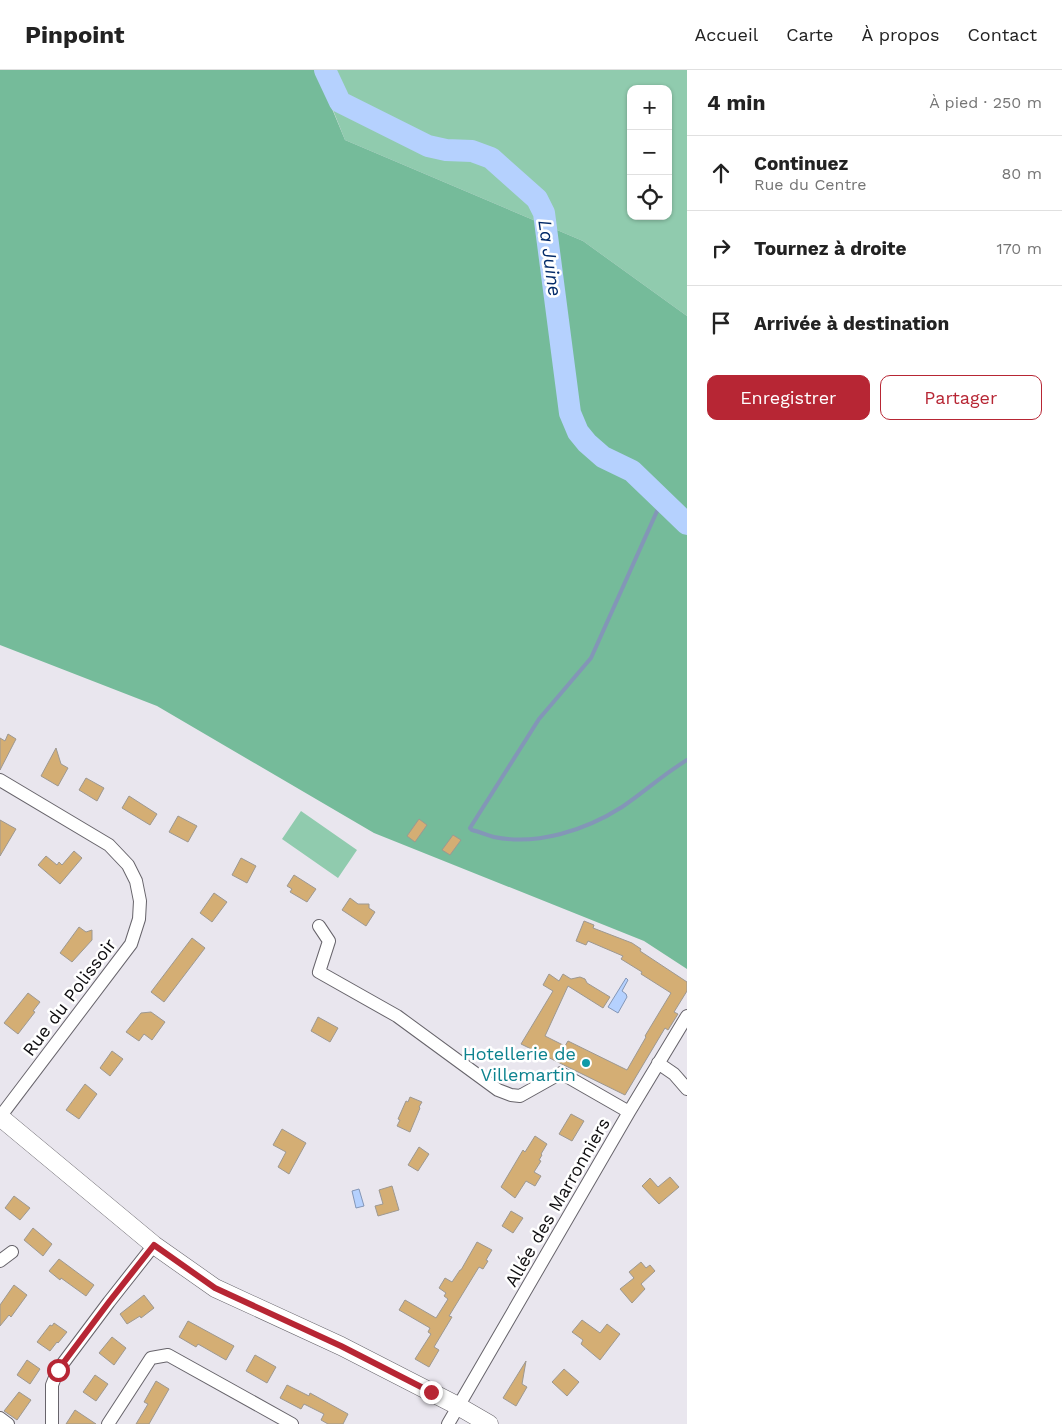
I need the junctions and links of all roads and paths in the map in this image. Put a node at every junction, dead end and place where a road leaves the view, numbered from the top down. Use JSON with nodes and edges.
{"nodes":[{"id":1,"x":0,"y":780,"type":"edge"},
{"id":2,"x":319,"y":926,"type":"dead end"},
{"id":3,"x":687,"y":1016,"type":"edge"},
{"id":4,"x":658,"y":1063,"type":"junction"},
{"id":5,"x":687,"y":1089,"type":"edge"},
{"id":6,"x":628,"y":1112,"type":"junction"},
{"id":7,"x":0,"y":1117,"type":"edge"},
{"id":8,"x":154,"y":1245,"type":"junction"},
{"id":9,"x":12,"y":1252,"type":"dead end"},
{"id":10,"x":0,"y":1261,"type":"edge"},
{"id":11,"x":458,"y":1406,"type":"junction"},
{"id":12,"x":0,"y":1418,"type":"edge"},
{"id":13,"x":8,"y":1424,"type":"edge"},
{"id":14,"x":52,"y":1424,"type":"edge"},
{"id":15,"x":108,"y":1424,"type":"edge"},
{"id":16,"x":292,"y":1424,"type":"edge"},
{"id":17,"x":448,"y":1424,"type":"edge"},
{"id":18,"x":488,"y":1424,"type":"edge"}],
"edges":[{"from":1,"to":7,"type":"street","name":"Rue du Polissoir"},
{"from":2,"to":6,"type":"street"},
{"from":3,"to":4,"type":"street","name":"Allée des Marronniers"},
{"from":4,"to":5,"type":"street"},
{"from":4,"to":6,"type":"street","name":"Allée des Marronniers"},
{"from":6,"to":11,"type":"street","name":"Allée des Marronniers"},
{"from":7,"to":8,"type":"main road"},
{"from":8,"to":11,"type":"main road"},
{"from":8,"to":14,"type":"street"},
{"from":9,"to":10,"type":"street"},
{"from":11,"to":17,"type":"street","name":"Allée des Marronniers"},
{"from":11,"to":18,"type":"main road"},
{"from":12,"to":13,"type":"street"},
{"from":15,"to":16,"type":"street"}]}
